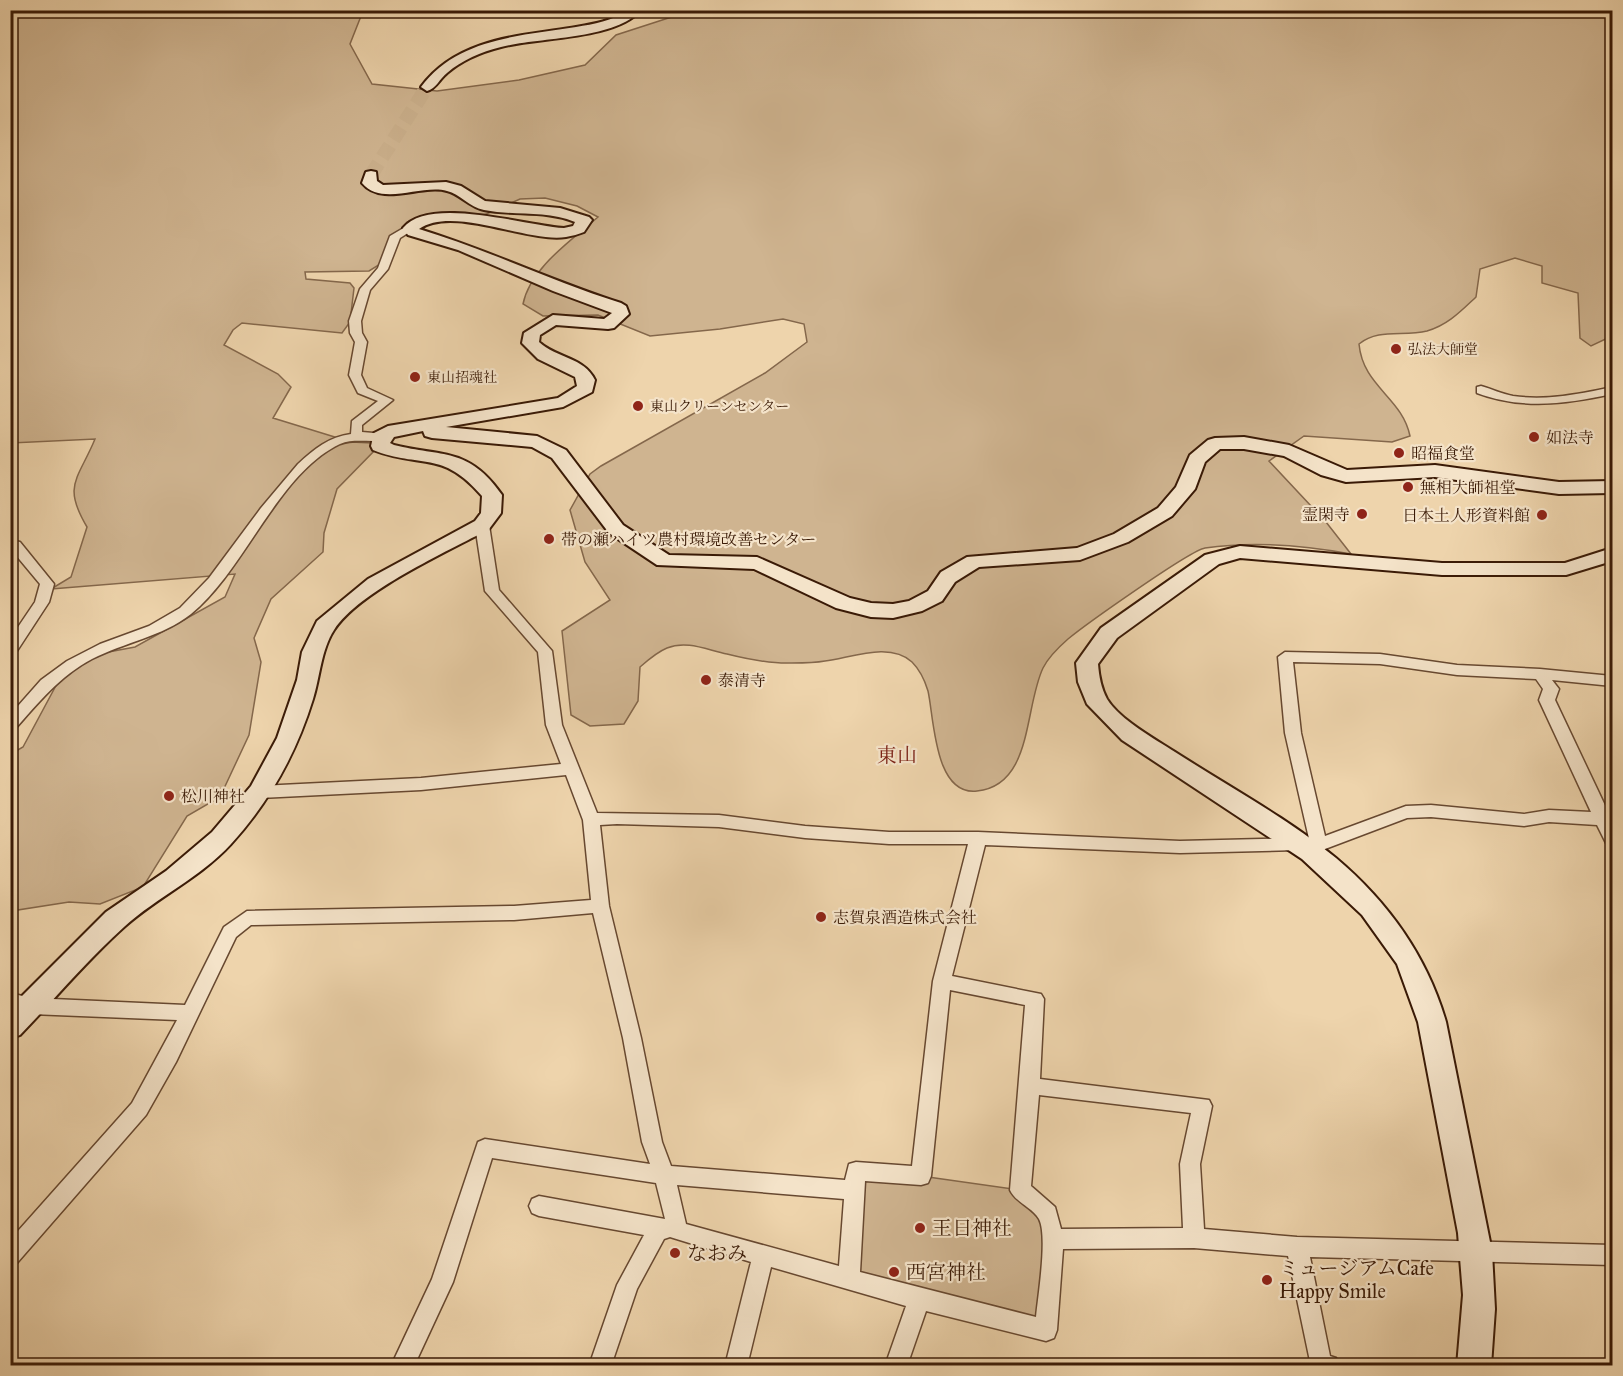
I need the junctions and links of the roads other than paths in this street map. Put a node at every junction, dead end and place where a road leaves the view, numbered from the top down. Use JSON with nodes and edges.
{"nodes":[{"id":1,"x":636,"y":10,"type":"edge"},
{"id":2,"x":427,"y":87,"type":"tunnel mouth"},
{"id":3,"x":371,"y":175,"type":"dead end"},
{"id":4,"x":411,"y":228,"type":"junction"},
{"id":5,"x":1481,"y":390,"type":"dead end"},
{"id":6,"x":1612,"y":392,"type":"edge"},
{"id":7,"x":410,"y":429,"type":"junction"},
{"id":8,"x":370,"y":437,"type":"junction"},
{"id":9,"x":1612,"y":488,"type":"edge"},
{"id":10,"x":482,"y":525,"type":"junction"},
{"id":11,"x":10,"y":544,"type":"edge"},
{"id":12,"x":1612,"y":554,"type":"edge"},
{"id":13,"x":10,"y":651,"type":"edge"},
{"id":14,"x":1540,"y":674,"type":"junction"},
{"id":15,"x":1612,"y":681,"type":"edge"},
{"id":16,"x":10,"y":725,"type":"edge"},
{"id":17,"x":572,"y":769,"type":"junction"},
{"id":18,"x":260,"y":792,"type":"junction"},
{"id":19,"x":591,"y":820,"type":"junction"},
{"id":20,"x":1608,"y":820,"type":"edge"},
{"id":21,"x":978,"y":838,"type":"junction"},
{"id":22,"x":1612,"y":839,"type":"edge"},
{"id":23,"x":1309,"y":847,"type":"junction"},
{"id":24,"x":600,"y":906,"type":"junction"},
{"id":25,"x":942,"y":981,"type":"junction"},
{"id":26,"x":21,"y":1003,"type":"edge"},
{"id":27,"x":189,"y":1013,"type":"junction"},
{"id":28,"x":10,"y":1027,"type":"edge"},
{"id":29,"x":1030,"y":1086,"type":"junction"},
{"id":30,"x":664,"y":1175,"type":"junction"},
{"id":31,"x":855,"y":1190,"type":"junction"},
{"id":32,"x":538,"y":1206,"type":"dead end"},
{"id":33,"x":668,"y":1230,"type":"junction"},
{"id":34,"x":1194,"y":1238,"type":"junction"},
{"id":35,"x":1053,"y":1239,"type":"junction"},
{"id":36,"x":1297,"y":1247,"type":"junction"},
{"id":37,"x":764,"y":1254,"type":"junction"},
{"id":38,"x":1477,"y":1254,"type":"junction"},
{"id":39,"x":1612,"y":1255,"type":"edge"},
{"id":40,"x":10,"y":1256,"type":"edge"},
{"id":41,"x":849,"y":1279,"type":"junction"},
{"id":42,"x":919,"y":1299,"type":"junction"},
{"id":43,"x":402,"y":1365,"type":"edge"},
{"id":44,"x":600,"y":1365,"type":"edge"},
{"id":45,"x":736,"y":1365,"type":"edge"},
{"id":46,"x":896,"y":1365,"type":"edge"},
{"id":47,"x":1328,"y":1365,"type":"edge"},
{"id":48,"x":1474,"y":1365,"type":"edge"}],
"edges":[{"from":1,"to":2,"type":"street"},
{"from":3,"to":4,"type":"street"},
{"from":4,"to":7,"type":"street"},
{"from":4,"to":8,"type":"street"},
{"from":5,"to":6,"type":"street"},
{"from":7,"to":8,"type":"street"},
{"from":7,"to":9,"type":"street"},
{"from":8,"to":10,"type":"street"},
{"from":8,"to":16,"type":"street"},
{"from":10,"to":17,"type":"street"},
{"from":10,"to":18,"type":"street"},
{"from":11,"to":13,"type":"street"},
{"from":12,"to":23,"type":"street"},
{"from":14,"to":15,"type":"street"},
{"from":14,"to":20,"type":"street"},
{"from":14,"to":23,"type":"street"},
{"from":17,"to":18,"type":"street"},
{"from":17,"to":19,"type":"street"},
{"from":18,"to":26,"type":"street"},
{"from":19,"to":21,"type":"street"},
{"from":19,"to":24,"type":"street"},
{"from":20,"to":22,"type":"street"},
{"from":20,"to":23,"type":"street"},
{"from":21,"to":23,"type":"street"},
{"from":21,"to":25,"type":"street"},
{"from":23,"to":38,"type":"street"},
{"from":24,"to":27,"type":"street"},
{"from":24,"to":30,"type":"street"},
{"from":25,"to":29,"type":"street"},
{"from":25,"to":31,"type":"street"},
{"from":26,"to":27,"type":"street"},
{"from":26,"to":28,"type":"street"},
{"from":27,"to":40,"type":"street"},
{"from":29,"to":34,"type":"street"},
{"from":29,"to":35,"type":"street"},
{"from":30,"to":31,"type":"street"},
{"from":30,"to":33,"type":"street"},
{"from":30,"to":43,"type":"street"},
{"from":31,"to":41,"type":"street"},
{"from":32,"to":33,"type":"street"},
{"from":33,"to":37,"type":"street"},
{"from":33,"to":44,"type":"street"},
{"from":34,"to":35,"type":"street"},
{"from":34,"to":36,"type":"street"},
{"from":35,"to":42,"type":"street"},
{"from":36,"to":38,"type":"street"},
{"from":36,"to":47,"type":"street"},
{"from":37,"to":41,"type":"street"},
{"from":37,"to":45,"type":"street"},
{"from":38,"to":39,"type":"street"},
{"from":38,"to":48,"type":"street"},
{"from":41,"to":42,"type":"street"},
{"from":42,"to":46,"type":"street"}]}
